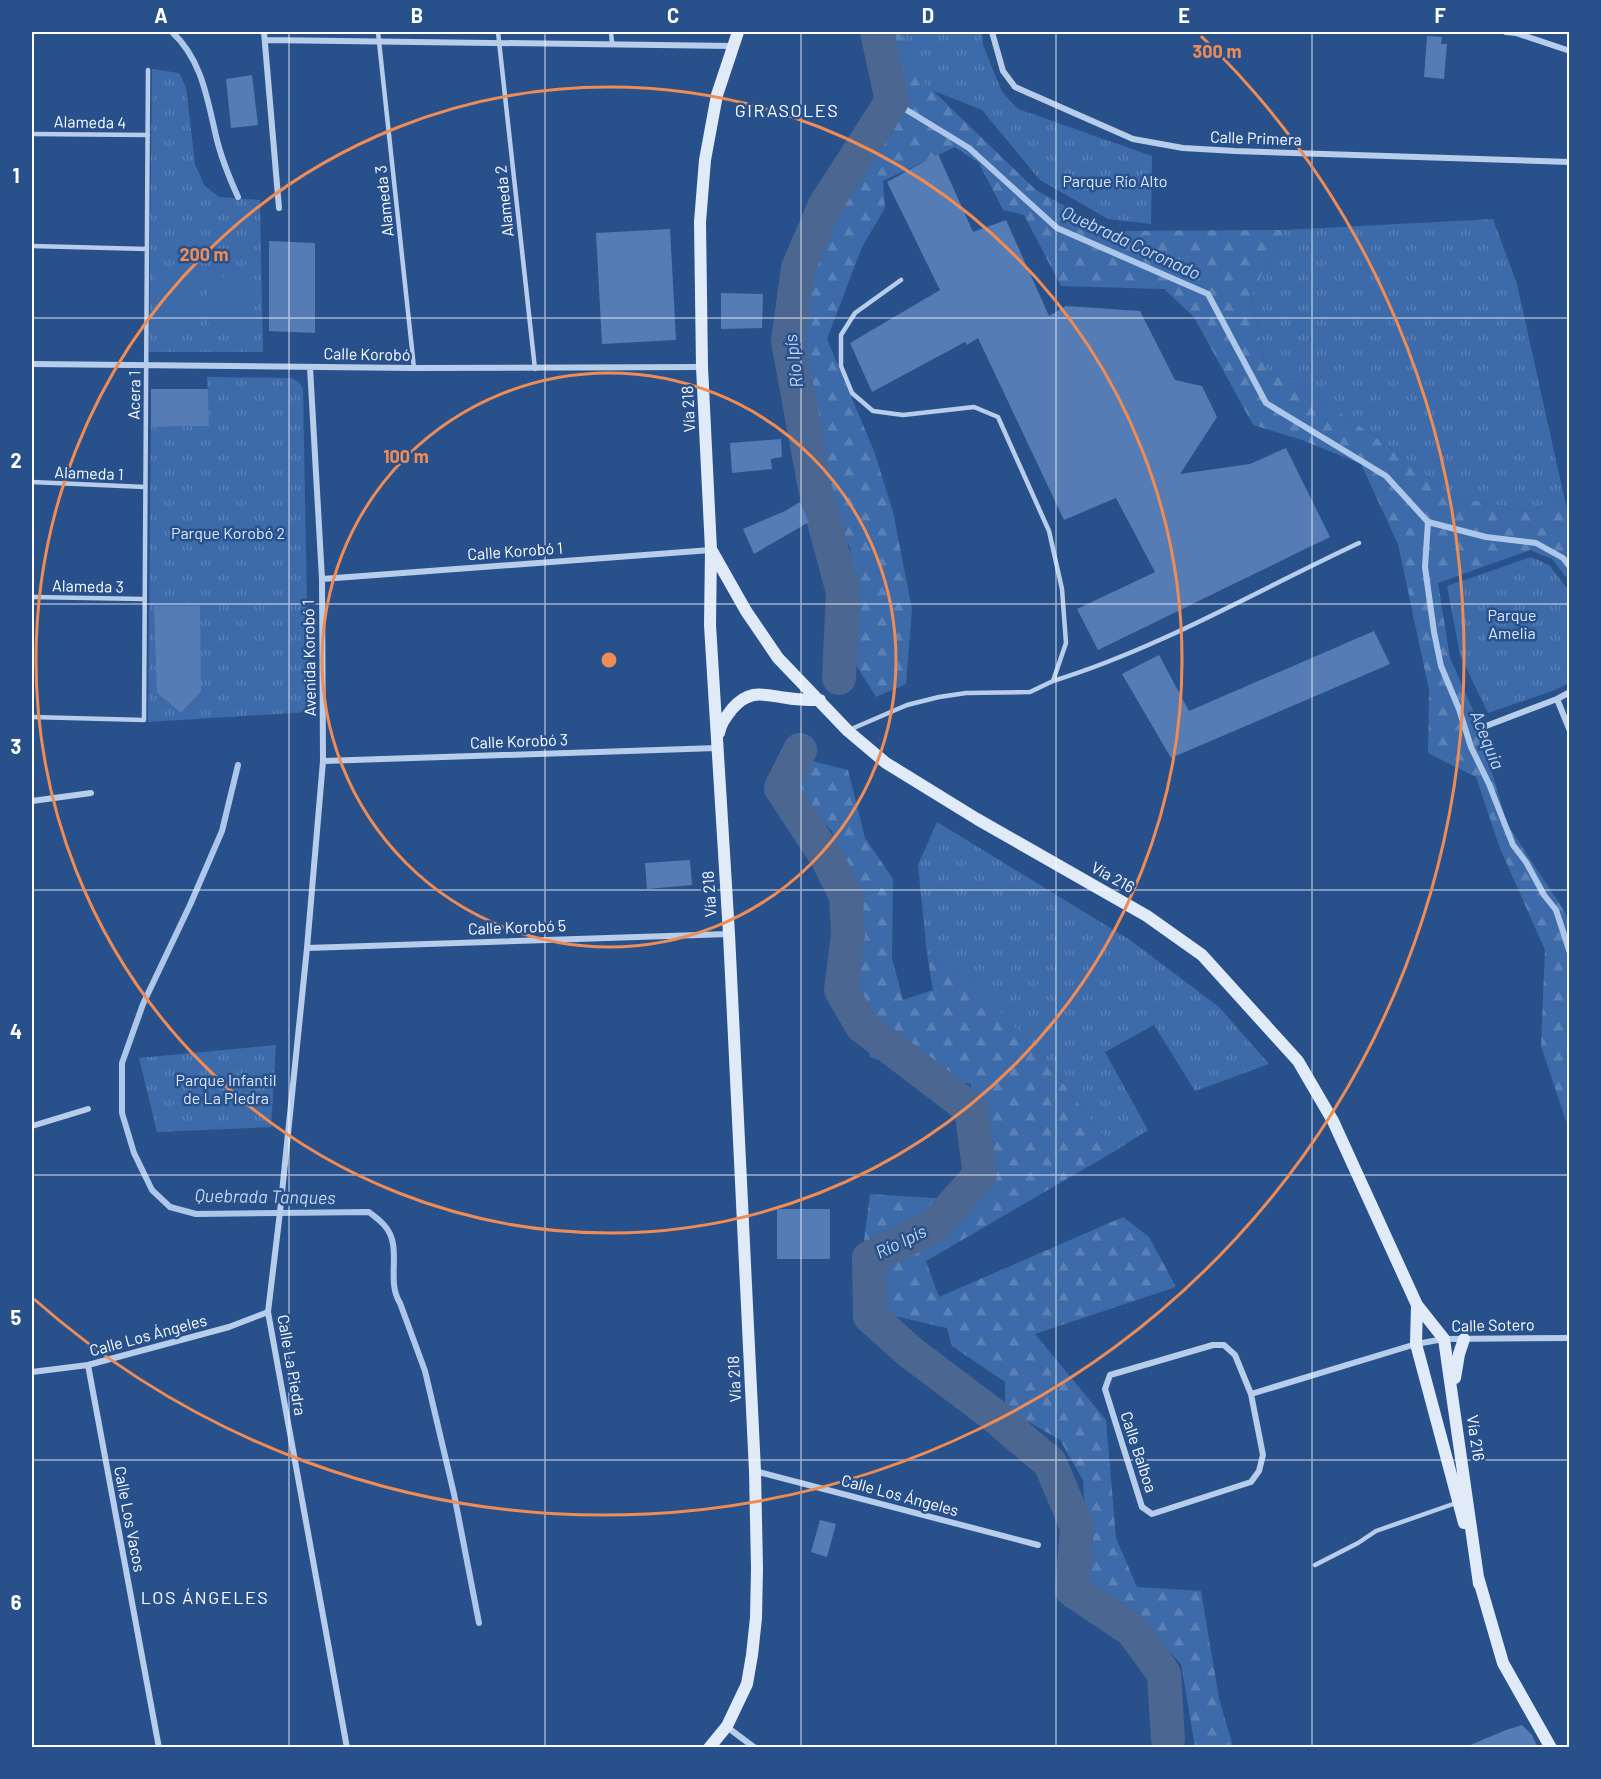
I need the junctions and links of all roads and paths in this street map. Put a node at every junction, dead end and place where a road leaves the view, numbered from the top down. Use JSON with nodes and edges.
{"nodes":[{"id":1,"x":264,"y":32,"type":"edge"},
{"id":2,"x":378,"y":32,"type":"edge"},
{"id":3,"x":498,"y":32,"type":"edge"},
{"id":4,"x":611,"y":32,"type":"edge"},
{"id":5,"x":738,"y":32,"type":"edge"},
{"id":6,"x":992,"y":32,"type":"edge"},
{"id":7,"x":1506,"y":32,"type":"edge"},
{"id":8,"x":265,"y":40,"type":"junction"},
{"id":9,"x":380,"y":41,"type":"junction"},
{"id":10,"x":499,"y":42,"type":"junction"},
{"id":11,"x":612,"y":43,"type":"junction"},
{"id":12,"x":733,"y":46,"type":"junction"},
{"id":13,"x":1569,"y":51,"type":"edge"},
{"id":14,"x":148,"y":70,"type":"dead end"},
{"id":15,"x":32,"y":134,"type":"edge"},
{"id":16,"x":148,"y":135,"type":"junction"},
{"id":17,"x":1569,"y":162,"type":"edge"},
{"id":18,"x":279,"y":208,"type":"dead end"},
{"id":19,"x":32,"y":246,"type":"edge"},
{"id":20,"x":147,"y":249,"type":"junction"},
{"id":21,"x":901,"y":280,"type":"dead end"},
{"id":22,"x":32,"y":364,"type":"edge"},
{"id":23,"x":146,"y":366,"type":"junction"},
{"id":24,"x":310,"y":367,"type":"junction"},
{"id":25,"x":414,"y":368,"type":"junction"},
{"id":26,"x":702,"y":368,"type":"junction"},
{"id":27,"x":535,"y":369,"type":"junction"},
{"id":28,"x":32,"y":483,"type":"edge"},
{"id":29,"x":145,"y":487,"type":"junction"},
{"id":30,"x":1359,"y":543,"type":"dead end"},
{"id":31,"x":711,"y":550,"type":"junction"},
{"id":32,"x":322,"y":579,"type":"junction"},
{"id":33,"x":32,"y":597,"type":"edge"},
{"id":34,"x":144,"y":599,"type":"junction"},
{"id":35,"x":1053,"y":681,"type":"junction"},
{"id":36,"x":1569,"y":692,"type":"edge"},
{"id":37,"x":1557,"y":699,"type":"junction"},
{"id":38,"x":820,"y":700,"type":"junction"},
{"id":39,"x":32,"y":717,"type":"edge"},
{"id":40,"x":1486,"y":726,"type":"dead end"},
{"id":41,"x":848,"y":731,"type":"junction"},
{"id":42,"x":1569,"y":731,"type":"edge"},
{"id":43,"x":717,"y":748,"type":"junction"},
{"id":44,"x":323,"y":761,"type":"junction"},
{"id":45,"x":91,"y":794,"type":"dead end"},
{"id":46,"x":32,"y":801,"type":"edge"},
{"id":47,"x":729,"y":934,"type":"junction"},
{"id":48,"x":307,"y":948,"type":"junction"},
{"id":49,"x":88,"y":1109,"type":"dead end"},
{"id":50,"x":32,"y":1126,"type":"edge"},
{"id":51,"x":1417,"y":1305,"type":"junction"},
{"id":52,"x":268,"y":1312,"type":"junction"},
{"id":53,"x":1569,"y":1338,"type":"edge"},
{"id":54,"x":1444,"y":1339,"type":"junction"},
{"id":55,"x":1464,"y":1339,"type":"junction"},
{"id":56,"x":1416,"y":1344,"type":"junction"},
{"id":57,"x":88,"y":1365,"type":"junction"},
{"id":58,"x":32,"y":1372,"type":"edge"},
{"id":59,"x":1251,"y":1394,"type":"junction"},
{"id":60,"x":1454,"y":1397,"type":"junction"},
{"id":61,"x":755,"y":1471,"type":"junction"},
{"id":62,"x":1459,"y":1502,"type":"junction"},
{"id":63,"x":1038,"y":1545,"type":"dead end"},
{"id":64,"x":1315,"y":1565,"type":"dead end"},
{"id":65,"x":1479,"y":1584,"type":"junction"},
{"id":66,"x":727,"y":1726,"type":"junction"},
{"id":67,"x":159,"y":1748,"type":"edge"},
{"id":68,"x":347,"y":1748,"type":"edge"},
{"id":69,"x":709,"y":1748,"type":"edge"},
{"id":70,"x":754,"y":1748,"type":"edge"},
{"id":71,"x":1551,"y":1748,"type":"edge"}],
"edges":[{"from":1,"to":8,"type":"street"},
{"from":2,"to":9,"type":"lane","name":"Alameda 3"},
{"from":3,"to":10,"type":"lane","name":"Alameda 2"},
{"from":4,"to":11,"type":"lane"},
{"from":5,"to":12,"type":"main road","name":"Vía 218"},
{"from":6,"to":17,"type":"street","name":"Calle Primera"},
{"from":7,"to":13,"type":"street"},
{"from":8,"to":9,"type":"street"},
{"from":8,"to":18,"type":"street"},
{"from":9,"to":10,"type":"street"},
{"from":9,"to":25,"type":"lane","name":"Alameda 3"},
{"from":10,"to":11,"type":"street"},
{"from":10,"to":27,"type":"lane","name":"Alameda 2"},
{"from":11,"to":12,"type":"street"},
{"from":12,"to":26,"type":"main road","name":"Vía 218"},
{"from":14,"to":16,"type":"lane","name":"Acera 1"},
{"from":15,"to":16,"type":"lane","name":"Alameda 4"},
{"from":16,"to":20,"type":"lane","name":"Acera 1"},
{"from":19,"to":20,"type":"lane"},
{"from":20,"to":23,"type":"lane","name":"Acera 1"},
{"from":21,"to":35,"type":"lane"},
{"from":22,"to":23,"type":"street","name":"Calle Korobó"},
{"from":23,"to":24,"type":"street","name":"Calle Korobó"},
{"from":23,"to":29,"type":"lane","name":"Acera 1"},
{"from":24,"to":25,"type":"street","name":"Calle Korobó"},
{"from":24,"to":32,"type":"street","name":"Avenida Korobó 1"},
{"from":25,"to":27,"type":"street","name":"Calle Korobó"},
{"from":26,"to":27,"type":"street","name":"Calle Korobó"},
{"from":26,"to":31,"type":"main road","name":"Vía 218"},
{"from":28,"to":29,"type":"lane","name":"Alameda 1"},
{"from":29,"to":34,"type":"lane","name":"Acera 1"},
{"from":30,"to":35,"type":"lane"},
{"from":31,"to":32,"type":"street","name":"Calle Korobó 1"},
{"from":31,"to":38,"type":"main road","name":"Vía 216"},
{"from":31,"to":43,"type":"main road","name":"Vía 218"},
{"from":32,"to":44,"type":"street","name":"Avenida Korobó 1"},
{"from":33,"to":34,"type":"lane","name":"Alameda 3"},
{"from":34,"to":39,"type":"lane","name":"Acera 1"},
{"from":35,"to":41,"type":"lane"},
{"from":36,"to":37,"type":"street"},
{"from":37,"to":40,"type":"street"},
{"from":37,"to":42,"type":"street"},
{"from":38,"to":41,"type":"main road","name":"Vía 216"},
{"from":38,"to":43,"type":"main road"},
{"from":41,"to":51,"type":"main road","name":"Vía 216"},
{"from":43,"to":44,"type":"street","name":"Calle Korobó 3"},
{"from":43,"to":47,"type":"main road","name":"Vía 218"},
{"from":44,"to":48,"type":"street","name":"Avenida Korobó 1"},
{"from":45,"to":46,"type":"street"},
{"from":47,"to":48,"type":"street","name":"Calle Korobó 5"},
{"from":47,"to":61,"type":"main road","name":"Vía 218"},
{"from":48,"to":52,"type":"street","name":"Calle La Piedra"},
{"from":49,"to":50,"type":"street"},
{"from":51,"to":54,"type":"main road","name":"Vía 216"},
{"from":51,"to":56,"type":"main road","name":"Vía 216"},
{"from":52,"to":57,"type":"street","name":"Calle Los Ángeles"},
{"from":52,"to":68,"type":"street","name":"Calle La Piedra"},
{"from":53,"to":55,"type":"street","name":"Calle Sotero"},
{"from":54,"to":55,"type":"street","name":"Calle Sotero"},
{"from":54,"to":56,"type":"street","name":"Calle Sotero"},
{"from":54,"to":60,"type":"main road","name":"Vía 216"},
{"from":55,"to":60,"type":"main road"},
{"from":56,"to":59,"type":"street"},
{"from":56,"to":62,"type":"main road","name":"Vía 216"},
{"from":57,"to":58,"type":"street","name":"Calle Los Ángeles"},
{"from":57,"to":67,"type":"street","name":"Calle Los Vacos"},
{"from":59,"to":59,"type":"street","name":"Calle Balboa"},
{"from":60,"to":65,"type":"main road","name":"Vía 216"},
{"from":61,"to":63,"type":"street","name":"Calle Los Ángeles"},
{"from":61,"to":66,"type":"main road","name":"Vía 218"},
{"from":62,"to":64,"type":"lane"},
{"from":62,"to":65,"type":"main road","name":"Vía 216"},
{"from":65,"to":71,"type":"main road","name":"Vía 216"},
{"from":66,"to":69,"type":"main road","name":"Vía 218"},
{"from":66,"to":70,"type":"street"}]}
